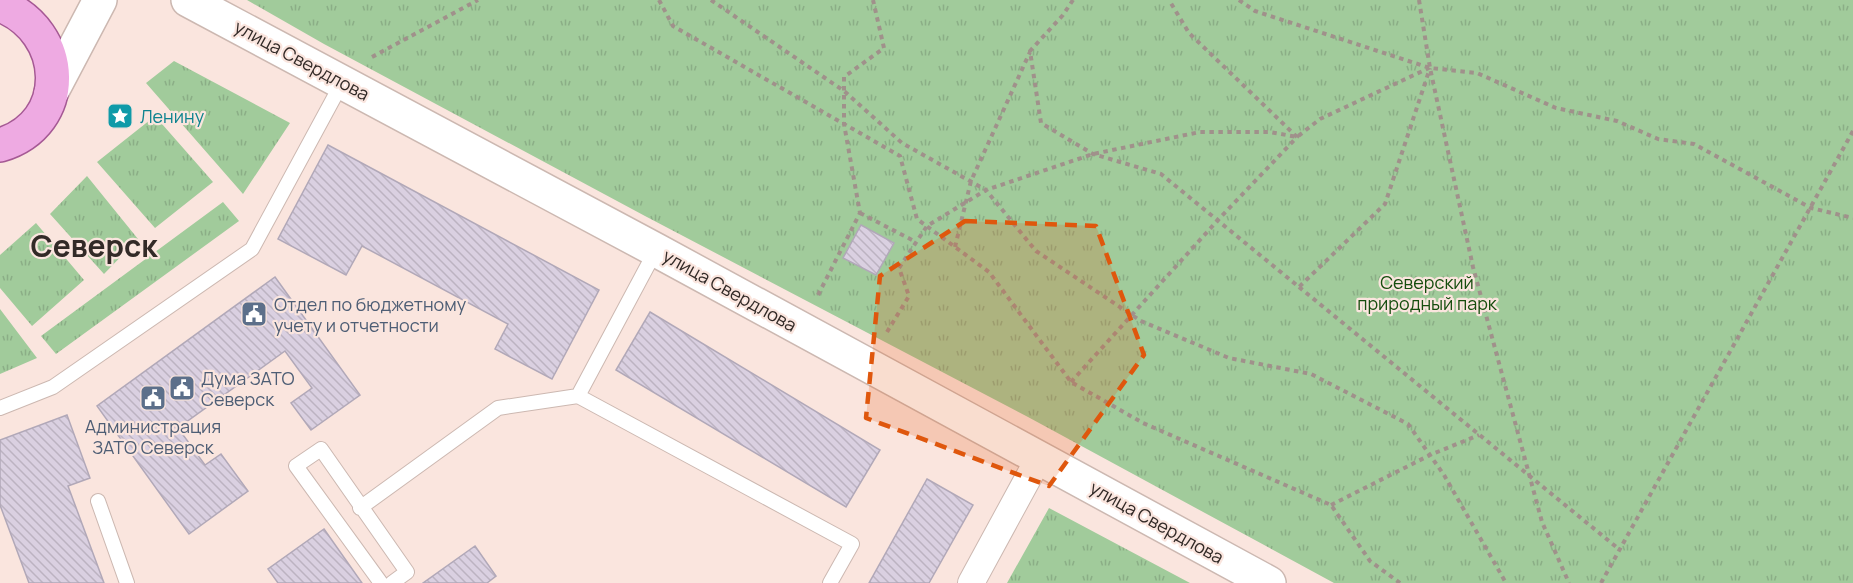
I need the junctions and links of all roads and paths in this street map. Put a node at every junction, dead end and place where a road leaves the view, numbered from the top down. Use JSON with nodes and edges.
{"nodes":[{"id":1,"x":100,"y":0,"type":"edge"},
{"id":2,"x":188,"y":0,"type":"edge"},
{"id":3,"x":478,"y":0,"type":"edge"},
{"id":4,"x":660,"y":0,"type":"edge"},
{"id":5,"x":711,"y":0,"type":"edge"},
{"id":6,"x":873,"y":0,"type":"edge"},
{"id":7,"x":1073,"y":0,"type":"edge"},
{"id":8,"x":1169,"y":0,"type":"edge"},
{"id":9,"x":1239,"y":0,"type":"edge"},
{"id":10,"x":1419,"y":0,"type":"edge"},
{"id":11,"x":0,"y":5,"type":"edge"},
{"id":12,"x":1030,"y":51,"type":"junction"},
{"id":13,"x":372,"y":57,"type":"dead end"},
{"id":14,"x":1430,"y":68,"type":"junction"},
{"id":15,"x":343,"y":81,"type":"junction"},
{"id":16,"x":844,"y":91,"type":"junction"},
{"id":17,"x":51,"y":93,"type":"junction"},
{"id":18,"x":844,"y":124,"type":"junction"},
{"id":19,"x":1853,"y":131,"type":"edge"},
{"id":20,"x":1297,"y":137,"type":"junction"},
{"id":21,"x":0,"y":145,"type":"edge"},
{"id":22,"x":1093,"y":154,"type":"junction"},
{"id":23,"x":970,"y":181,"type":"junction"},
{"id":24,"x":986,"y":190,"type":"junction"},
{"id":25,"x":966,"y":202,"type":"junction"},
{"id":26,"x":1811,"y":208,"type":"junction"},
{"id":27,"x":860,"y":213,"type":"junction"},
{"id":28,"x":1853,"y":218,"type":"edge"},
{"id":29,"x":1218,"y":220,"type":"junction"},
{"id":30,"x":927,"y":226,"type":"junction"},
{"id":31,"x":916,"y":242,"type":"junction"},
{"id":32,"x":955,"y":247,"type":"junction"},
{"id":33,"x":656,"y":250,"type":"junction"},
{"id":34,"x":1299,"y":287,"type":"junction"},
{"id":35,"x":818,"y":295,"type":"dead end"},
{"id":36,"x":1132,"y":315,"type":"junction"},
{"id":37,"x":886,"y":332,"type":"dead end"},
{"id":38,"x":1071,"y":382,"type":"junction"},
{"id":39,"x":578,"y":396,"type":"junction"},
{"id":40,"x":0,"y":408,"type":"edge"},
{"id":41,"x":1480,"y":435,"type":"junction"},
{"id":42,"x":1430,"y":455,"type":"junction"},
{"id":43,"x":1039,"y":458,"type":"junction"},
{"id":44,"x":1530,"y":476,"type":"junction"},
{"id":45,"x":98,"y":501,"type":"dead end"},
{"id":46,"x":1331,"y":505,"type":"junction"},
{"id":47,"x":360,"y":508,"type":"junction"},
{"id":48,"x":1620,"y":550,"type":"junction"},
{"id":49,"x":127,"y":583,"type":"edge"},
{"id":50,"x":381,"y":583,"type":"edge"},
{"id":51,"x":392,"y":583,"type":"edge"},
{"id":52,"x":830,"y":583,"type":"edge"},
{"id":53,"x":971,"y":583,"type":"edge"},
{"id":54,"x":1269,"y":583,"type":"edge"},
{"id":55,"x":1400,"y":583,"type":"edge"},
{"id":56,"x":1506,"y":583,"type":"edge"},
{"id":57,"x":1569,"y":583,"type":"edge"},
{"id":58,"x":1601,"y":583,"type":"edge"}],
"edges":[{"from":1,"to":17,"type":"street"},
{"from":2,"to":15,"type":"street","name":"улица Свердлова"},
{"from":3,"to":13,"type":"path"},
{"from":4,"to":18,"type":"path"},
{"from":5,"to":16,"type":"path"},
{"from":6,"to":16,"type":"path"},
{"from":7,"to":12,"type":"path"},
{"from":8,"to":20,"type":"path"},
{"from":9,"to":14,"type":"path"},
{"from":10,"to":14,"type":"path"},
{"from":11,"to":17,"type":"main road"},
{"from":12,"to":22,"type":"path"},
{"from":12,"to":23,"type":"path"},
{"from":14,"to":20,"type":"path"},
{"from":14,"to":26,"type":"path"},
{"from":14,"to":34,"type":"path"},
{"from":14,"to":44,"type":"path"},
{"from":15,"to":33,"type":"street","name":"улица Свердлова"},
{"from":15,"to":40,"type":"lane"},
{"from":16,"to":18,"type":"path"},
{"from":16,"to":23,"type":"path"},
{"from":17,"to":21,"type":"main road"},
{"from":18,"to":27,"type":"path"},
{"from":18,"to":30,"type":"path"},
{"from":19,"to":26,"type":"path"},
{"from":20,"to":22,"type":"path"},
{"from":20,"to":29,"type":"path"},
{"from":22,"to":24,"type":"path"},
{"from":22,"to":29,"type":"path"},
{"from":23,"to":24,"type":"path"},
{"from":23,"to":25,"type":"path"},
{"from":24,"to":25,"type":"path"},
{"from":24,"to":36,"type":"path"},
{"from":25,"to":30,"type":"path"},
{"from":25,"to":32,"type":"path"},
{"from":26,"to":28,"type":"path"},
{"from":26,"to":48,"type":"path"},
{"from":27,"to":31,"type":"path"},
{"from":27,"to":35,"type":"path"},
{"from":29,"to":34,"type":"path"},
{"from":29,"to":36,"type":"path"},
{"from":30,"to":31,"type":"path"},
{"from":30,"to":32,"type":"path"},
{"from":31,"to":37,"type":"path"},
{"from":32,"to":38,"type":"path"},
{"from":33,"to":39,"type":"lane"},
{"from":33,"to":43,"type":"street","name":"улица Свердлова"},
{"from":34,"to":41,"type":"path"},
{"from":36,"to":38,"type":"path"},
{"from":36,"to":42,"type":"path"},
{"from":38,"to":46,"type":"path"},
{"from":39,"to":47,"type":"lane"},
{"from":39,"to":52,"type":"lane"},
{"from":41,"to":42,"type":"path"},
{"from":41,"to":44,"type":"path"},
{"from":42,"to":46,"type":"path"},
{"from":42,"to":56,"type":"path"},
{"from":43,"to":53,"type":"street"},
{"from":43,"to":54,"type":"street","name":"улица Свердлова"},
{"from":44,"to":48,"type":"path"},
{"from":44,"to":57,"type":"path"},
{"from":45,"to":49,"type":"lane"},
{"from":46,"to":55,"type":"path"},
{"from":47,"to":50,"type":"lane"},
{"from":47,"to":51,"type":"lane"},
{"from":48,"to":58,"type":"path"}]}
